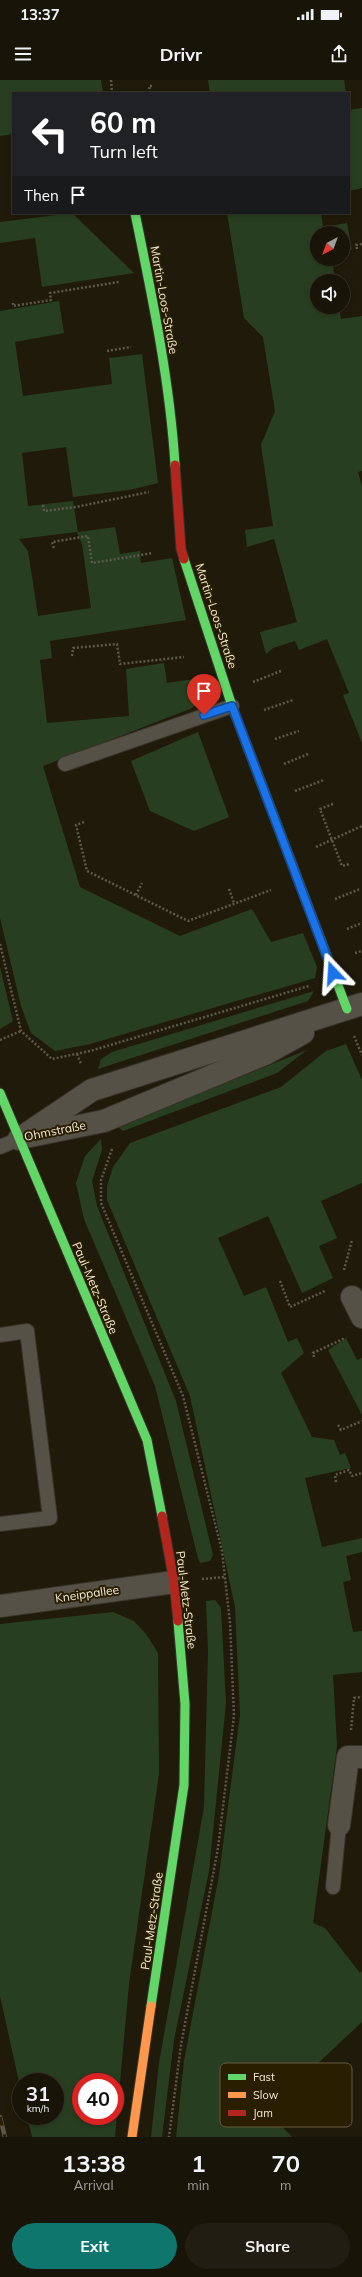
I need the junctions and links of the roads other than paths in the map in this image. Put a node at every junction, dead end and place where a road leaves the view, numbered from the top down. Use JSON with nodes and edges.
{"nodes":[{"id":1,"x":135,"y":214,"type":"edge"},
{"id":2,"x":232,"y":706,"type":"junction"},
{"id":3,"x":65,"y":764,"type":"dead end"},
{"id":4,"x":354,"y":1007,"type":"edge"},
{"id":5,"x":0,"y":1093,"type":"edge"},
{"id":6,"x":9,"y":1143,"type":"edge"},
{"id":7,"x":352,"y":1297,"type":"road end"},
{"id":8,"x":362,"y":1317,"type":"edge"},
{"id":9,"x":0,"y":1335,"type":"edge"},
{"id":10,"x":0,"y":1524,"type":"edge"},
{"id":11,"x":174,"y":1582,"type":"junction"},
{"id":12,"x":0,"y":1606,"type":"edge"},
{"id":13,"x":355,"y":1757,"type":"edge"},
{"id":14,"x":339,"y":1825,"type":"joint"},
{"id":15,"x":333,"y":1886,"type":"dead end"},
{"id":16,"x":132,"y":2137,"type":"edge"}],
"edges":[{"from":1,"to":2,"type":"street","name":"Martin-Loos-Straße"},
{"from":2,"to":3,"type":"lane"},
{"from":2,"to":4,"type":"street","name":"Martin-Loos-Straße"},
{"from":4,"to":6,"type":"street","name":"Ohmstraße"},
{"from":4,"to":6,"type":"street","name":"Ohmstraße"},
{"from":5,"to":6,"type":"street","name":"Paul-Metz-Straße"},
{"from":6,"to":11,"type":"street","name":"Paul-Metz-Straße"},
{"from":7,"to":8,"type":"street"},
{"from":9,"to":10,"type":"lane"},
{"from":11,"to":12,"type":"street","name":"Kneippallee"},
{"from":11,"to":16,"type":"street","name":"Paul-Metz-Straße"},
{"from":13,"to":14,"type":"street"},
{"from":14,"to":15,"type":"lane"}]}
